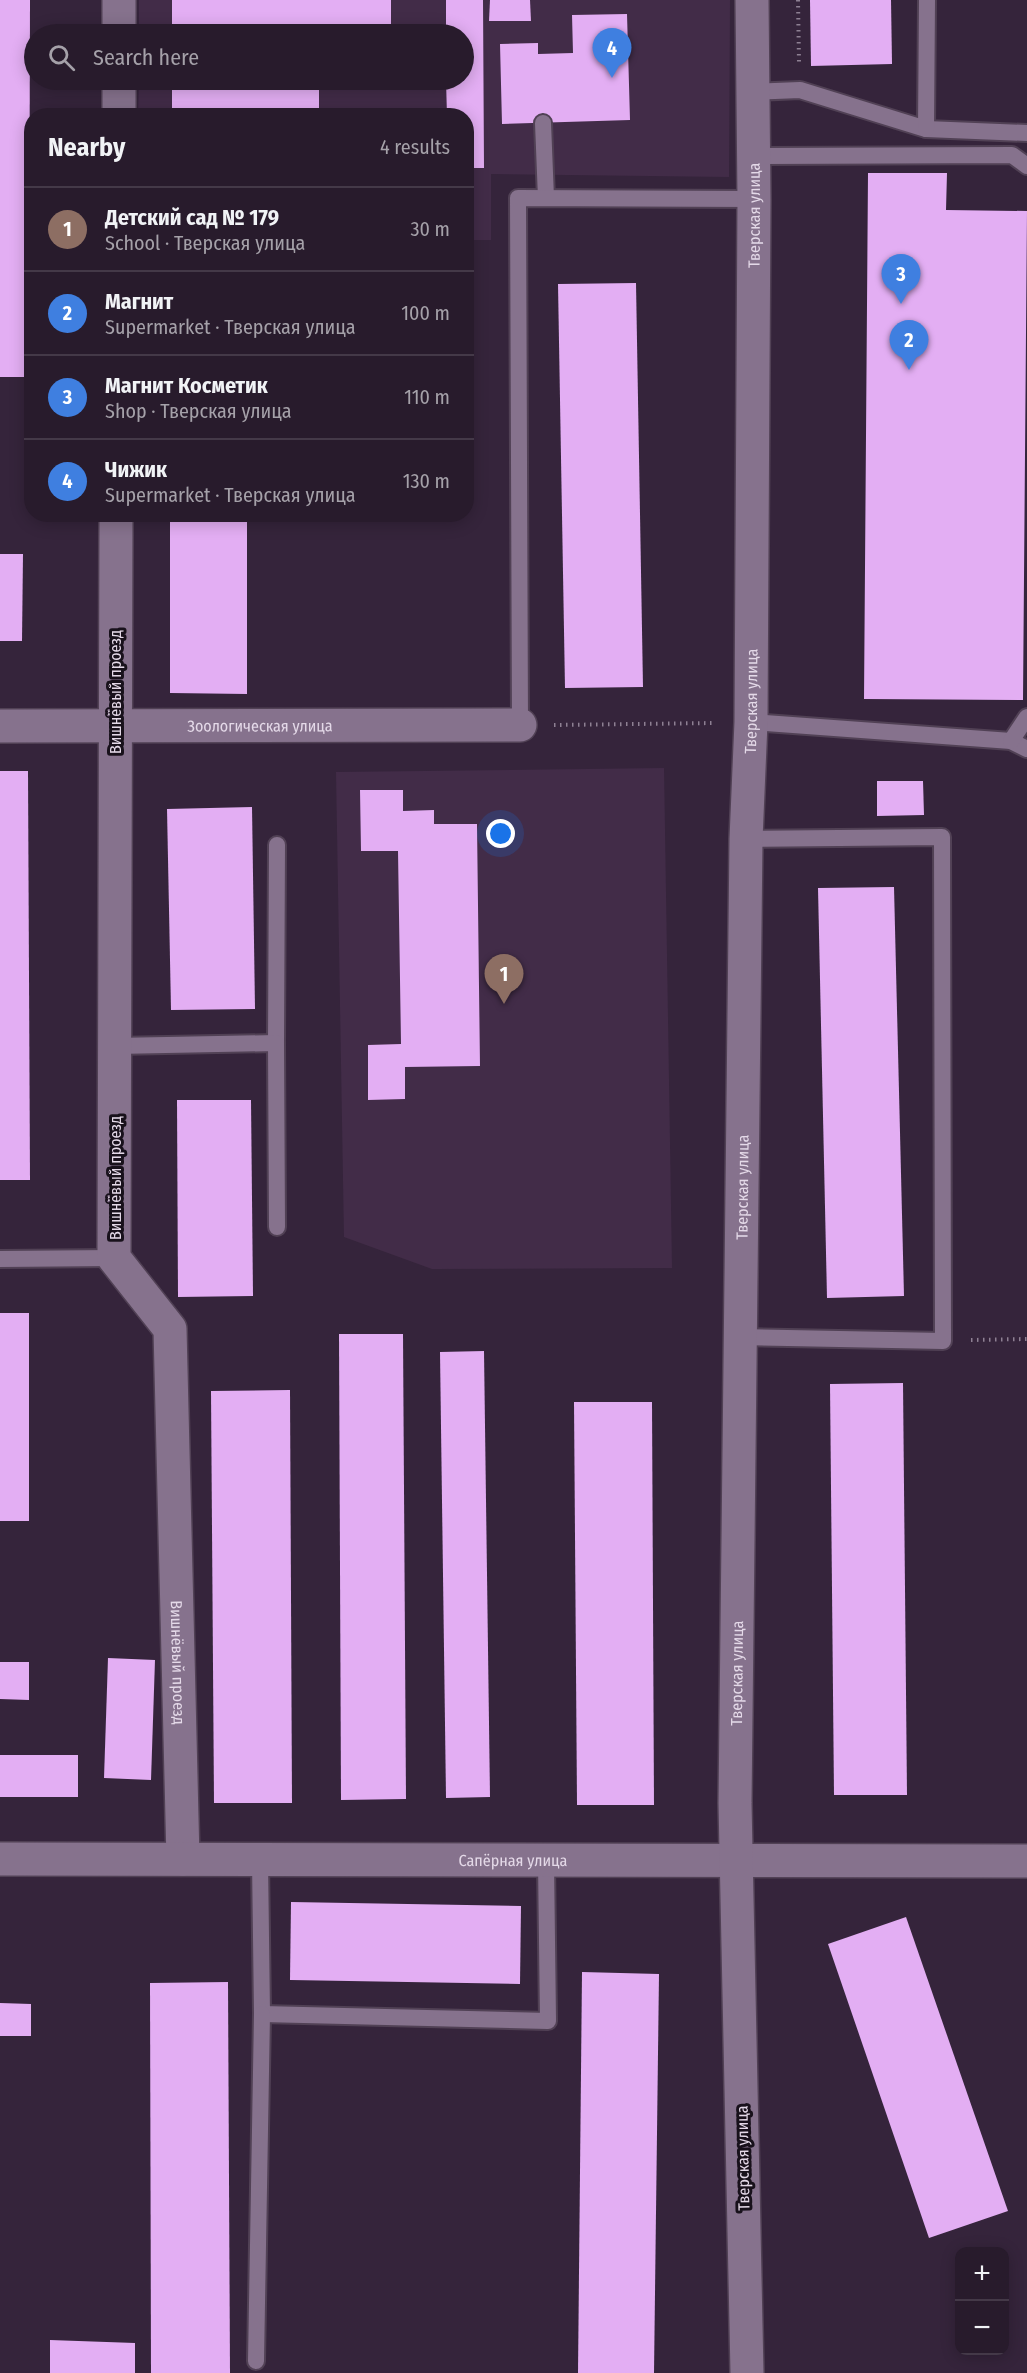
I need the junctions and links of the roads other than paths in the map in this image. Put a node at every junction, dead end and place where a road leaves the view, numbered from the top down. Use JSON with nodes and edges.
{"nodes":[{"id":1,"x":119,"y":0,"type":"edge"},
{"id":2,"x":752,"y":0,"type":"edge"},
{"id":3,"x":927,"y":0,"type":"edge"},
{"id":4,"x":119,"y":24,"type":"edge"},
{"id":5,"x":119,"y":90,"type":"edge"},
{"id":6,"x":753,"y":92,"type":"junction"},
{"id":7,"x":118,"y":108,"type":"edge"},
{"id":8,"x":543,"y":123,"type":"dead end"},
{"id":9,"x":926,"y":129,"type":"junction"},
{"id":10,"x":1027,"y":133,"type":"edge"},
{"id":11,"x":753,"y":156,"type":"junction"},
{"id":12,"x":1027,"y":166,"type":"edge"},
{"id":13,"x":546,"y":198,"type":"junction"},
{"id":14,"x":754,"y":199,"type":"junction"},
{"id":15,"x":116,"y":522,"type":"edge"},
{"id":16,"x":1027,"y":717,"type":"edge"},
{"id":17,"x":751,"y":722,"type":"junction"},
{"id":18,"x":520,"y":725,"type":"joint"},
{"id":19,"x":0,"y":726,"type":"edge"},
{"id":20,"x":115,"y":726,"type":"junction"},
{"id":21,"x":1011,"y":741,"type":"junction"},
{"id":22,"x":1027,"y":749,"type":"edge"},
{"id":23,"x":746,"y":839,"type":"junction"},
{"id":24,"x":277,"y":845,"type":"dead end"},
{"id":25,"x":276,"y":1043,"type":"junction"},
{"id":26,"x":115,"y":1046,"type":"junction"},
{"id":27,"x":277,"y":1227,"type":"dead end"},
{"id":28,"x":114,"y":1258,"type":"junction"},
{"id":29,"x":0,"y":1259,"type":"edge"},
{"id":30,"x":740,"y":1337,"type":"junction"},
{"id":31,"x":0,"y":1858,"type":"edge"},
{"id":32,"x":183,"y":1859,"type":"junction"},
{"id":33,"x":260,"y":1860,"type":"junction"},
{"id":34,"x":737,"y":1860,"type":"junction"},
{"id":35,"x":546,"y":1861,"type":"junction"},
{"id":36,"x":1027,"y":1861,"type":"edge"},
{"id":37,"x":262,"y":2014,"type":"junction"},
{"id":38,"x":256,"y":2361,"type":"dead end"},
{"id":39,"x":747,"y":2373,"type":"edge"}],
"edges":[{"from":1,"to":4,"type":"street"},
{"from":2,"to":6,"type":"street","name":"Тверская улица"},
{"from":3,"to":9,"type":"lane"},
{"from":5,"to":7,"type":"street"},
{"from":6,"to":9,"type":"lane"},
{"from":6,"to":11,"type":"street","name":"Тверская улица"},
{"from":8,"to":13,"type":"lane"},
{"from":9,"to":10,"type":"lane"},
{"from":11,"to":12,"type":"lane"},
{"from":11,"to":14,"type":"street","name":"Тверская улица"},
{"from":13,"to":14,"type":"lane"},
{"from":13,"to":18,"type":"lane"},
{"from":14,"to":17,"type":"street","name":"Тверская улица"},
{"from":15,"to":20,"type":"street","name":"Вишнёвый проезд"},
{"from":16,"to":21,"type":"lane"},
{"from":17,"to":21,"type":"lane"},
{"from":17,"to":23,"type":"street","name":"Тверская улица"},
{"from":18,"to":20,"type":"street","name":"Зоологическая улица"},
{"from":19,"to":20,"type":"street","name":"Зоологическая улица"},
{"from":20,"to":26,"type":"street","name":"Вишнёвый проезд"},
{"from":21,"to":22,"type":"lane"},
{"from":23,"to":30,"type":"street","name":"Тверская улица"},
{"from":23,"to":30,"type":"lane"},
{"from":24,"to":25,"type":"lane"},
{"from":25,"to":26,"type":"lane"},
{"from":25,"to":27,"type":"lane"},
{"from":26,"to":28,"type":"street","name":"Вишнёвый проезд"},
{"from":28,"to":29,"type":"lane"},
{"from":28,"to":32,"type":"street","name":"Вишнёвый проезд"},
{"from":30,"to":34,"type":"street","name":"Тверская улица"},
{"from":31,"to":32,"type":"street","name":"Сапёрная улица"},
{"from":32,"to":33,"type":"street","name":"Сапёрная улица"},
{"from":33,"to":35,"type":"street","name":"Сапёрная улица"},
{"from":33,"to":37,"type":"lane"},
{"from":34,"to":35,"type":"street","name":"Сапёрная улица"},
{"from":34,"to":36,"type":"street","name":"Сапёрная улица"},
{"from":34,"to":39,"type":"street","name":"Тверская улица"},
{"from":35,"to":37,"type":"lane"},
{"from":37,"to":38,"type":"lane"}]}
